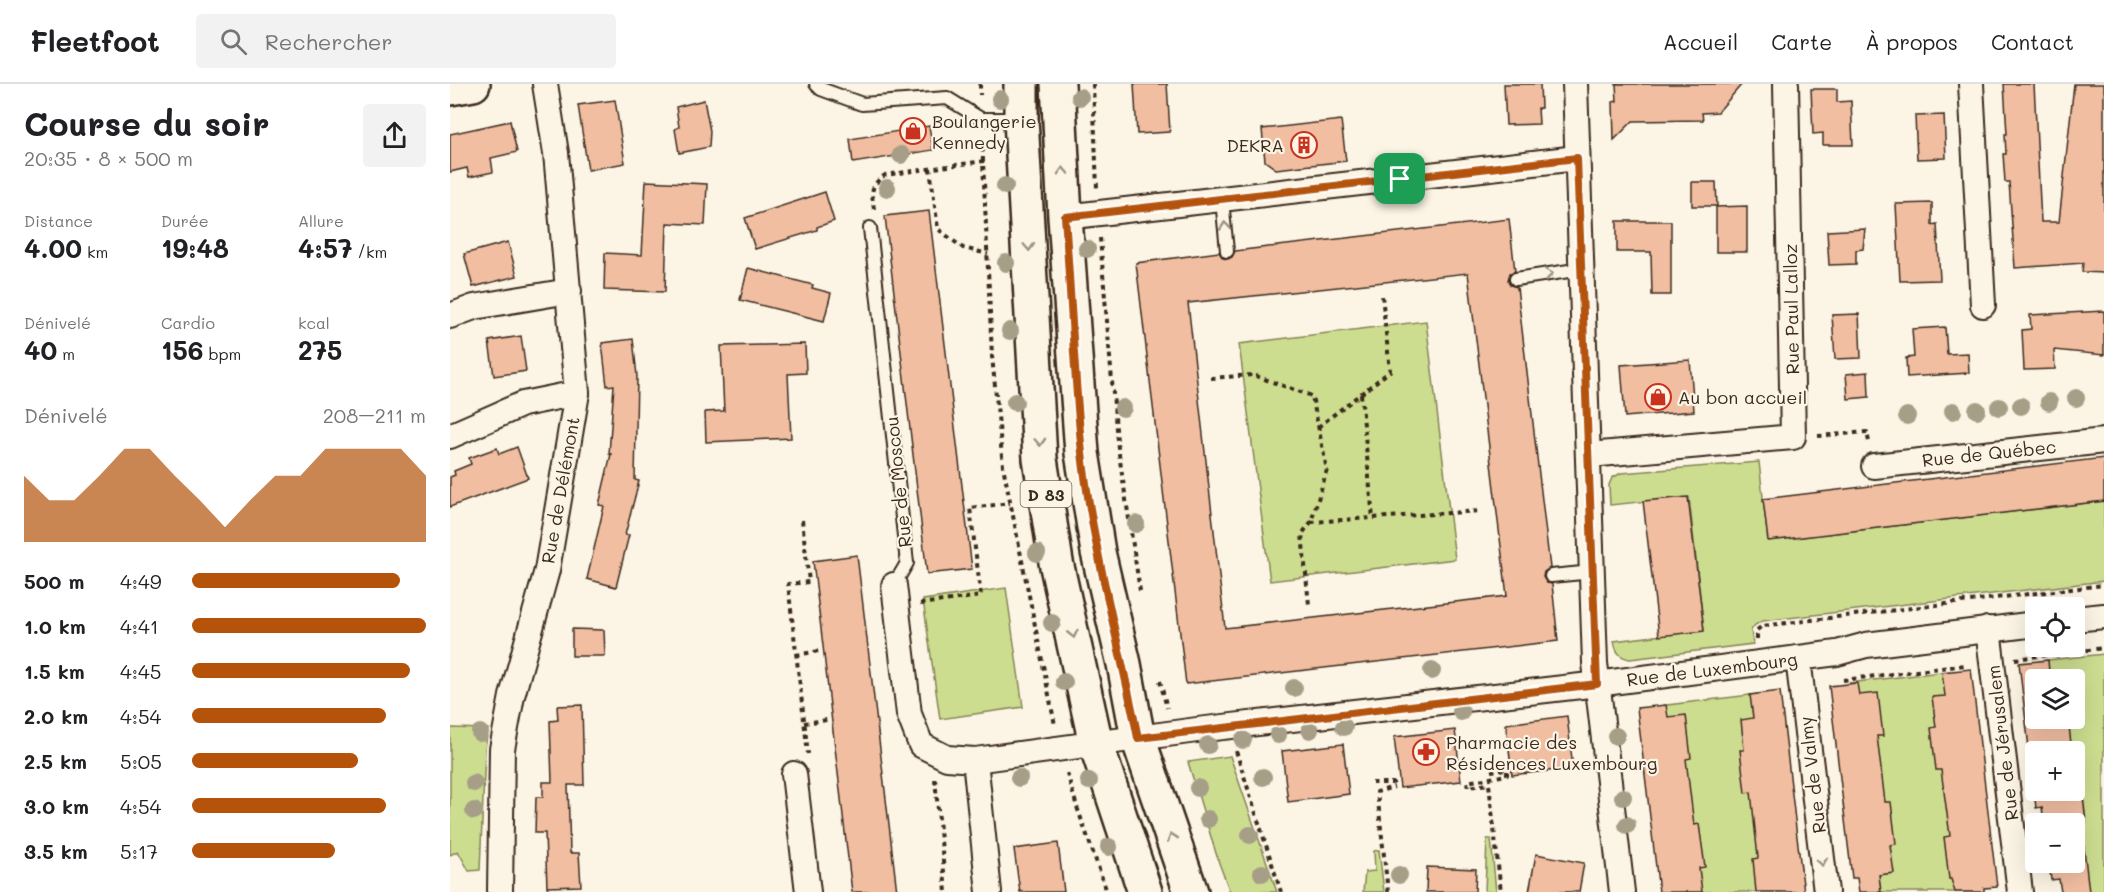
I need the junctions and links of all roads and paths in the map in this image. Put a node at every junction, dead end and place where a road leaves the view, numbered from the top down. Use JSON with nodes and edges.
{"nodes":[{"id":1,"x":473,"y":84,"type":"edge"},
{"id":2,"x":545,"y":84,"type":"edge"},
{"id":3,"x":816,"y":84,"type":"edge"},
{"id":4,"x":1021,"y":84,"type":"edge"},
{"id":5,"x":1058,"y":84,"type":"edge"},
{"id":6,"x":1093,"y":84,"type":"edge"},
{"id":7,"x":1575,"y":84,"type":"edge"},
{"id":8,"x":1786,"y":84,"type":"edge"},
{"id":9,"x":1971,"y":84,"type":"edge"},
{"id":10,"x":450,"y":88,"type":"edge"},
{"id":11,"x":1022,"y":119,"type":"junction"},
{"id":12,"x":1577,"y":158,"type":"junction"},
{"id":13,"x":984,"y":161,"type":"dead end"},
{"id":14,"x":930,"y":168,"type":"junction"},
{"id":15,"x":1222,"y":200,"type":"junction"},
{"id":16,"x":1098,"y":214,"type":"junction"},
{"id":17,"x":1065,"y":217,"type":"junction"},
{"id":18,"x":870,"y":228,"type":"joint"},
{"id":19,"x":1227,"y":251,"type":"dead end"},
{"id":20,"x":988,"y":254,"type":"dead end"},
{"id":21,"x":1582,"y":269,"type":"junction"},
{"id":22,"x":1516,"y":279,"type":"dead end"},
{"id":23,"x":569,"y":291,"type":"junction"},
{"id":24,"x":1382,"y":295,"type":"dead end"},
{"id":25,"x":1983,"y":305,"type":"dead end"},
{"id":26,"x":450,"y":316,"type":"edge"},
{"id":27,"x":1211,"y":378,"type":"dead end"},
{"id":28,"x":577,"y":393,"type":"junction"},
{"id":29,"x":1361,"y":393,"type":"junction"},
{"id":30,"x":1318,"y":427,"type":"junction"},
{"id":31,"x":1867,"y":432,"type":"dead end"},
{"id":32,"x":1843,"y":434,"type":"dead end"},
{"id":33,"x":450,"y":436,"type":"edge"},
{"id":34,"x":2104,"y":441,"type":"edge"},
{"id":35,"x":1589,"y":455,"type":"junction"},
{"id":36,"x":1874,"y":466,"type":"dead end"},
{"id":37,"x":1010,"y":503,"type":"dead end"},
{"id":38,"x":1480,"y":511,"type":"dead end"},
{"id":39,"x":1372,"y":519,"type":"junction"},
{"id":40,"x":802,"y":520,"type":"dead end"},
{"id":41,"x":1311,"y":522,"type":"junction"},
{"id":42,"x":1593,"y":572,"type":"junction"},
{"id":43,"x":1551,"y":576,"type":"dead end"},
{"id":44,"x":2104,"y":585,"type":"edge"},
{"id":45,"x":896,"y":596,"type":"junction"},
{"id":46,"x":1142,"y":602,"type":"dead end"},
{"id":47,"x":1310,"y":605,"type":"dead end"},
{"id":48,"x":2104,"y":616,"type":"edge"},
{"id":49,"x":2085,"y":618,"type":"edge"},
{"id":50,"x":2025,"y":625,"type":"edge"},
{"id":51,"x":1988,"y":629,"type":"junction"},
{"id":52,"x":819,"y":651,"type":"dead end"},
{"id":53,"x":796,"y":655,"type":"junction"},
{"id":54,"x":1798,"y":658,"type":"junction"},
{"id":55,"x":1758,"y":663,"type":"junction"},
{"id":56,"x":1160,"y":680,"type":"dead end"},
{"id":57,"x":1597,"y":684,"type":"junction"},
{"id":58,"x":827,"y":720,"type":"dead end"},
{"id":59,"x":804,"y":723,"type":"junction"},
{"id":60,"x":1173,"y":734,"type":"junction"},
{"id":61,"x":1138,"y":738,"type":"junction"},
{"id":62,"x":1096,"y":744,"type":"junction"},
{"id":63,"x":1236,"y":751,"type":"dead end"},
{"id":64,"x":947,"y":758,"type":"junction"},
{"id":65,"x":975,"y":760,"type":"junction"},
{"id":66,"x":801,"y":766,"type":"joint"},
{"id":67,"x":1491,"y":771,"type":"dead end"},
{"id":68,"x":1372,"y":783,"type":"dead end"},
{"id":69,"x":500,"y":892,"type":"edge"},
{"id":70,"x":808,"y":892,"type":"edge"},
{"id":71,"x":946,"y":892,"type":"edge"},
{"id":72,"x":988,"y":892,"type":"edge"},
{"id":73,"x":1145,"y":892,"type":"edge"},
{"id":74,"x":1191,"y":892,"type":"edge"},
{"id":75,"x":1281,"y":892,"type":"edge"},
{"id":76,"x":1388,"y":892,"type":"edge"},
{"id":77,"x":1501,"y":892,"type":"edge"},
{"id":78,"x":1622,"y":892,"type":"edge"},
{"id":79,"x":1826,"y":892,"type":"edge"},
{"id":80,"x":2020,"y":892,"type":"edge"}],
"edges":[{"from":1,"to":10,"type":"main road"},
{"from":2,"to":23,"type":"street","name":"Rue de Délémont"},
{"from":3,"to":11,"type":"lane"},
{"from":4,"to":11,"type":"main road","number":"D 83"},
{"from":17,"to":5,"type":"main road","number":"D 83","one_way":true},
{"from":6,"to":16,"type":"path"},
{"from":7,"to":12,"type":"street"},
{"from":8,"to":35,"type":"street","name":"Rue Paul Lalloz"},
{"from":9,"to":25,"type":"street"},
{"from":11,"to":62,"type":"main road","number":"D 83","one_way":true},
{"from":12,"to":15,"type":"street"},
{"from":12,"to":21,"type":"street"},
{"from":13,"to":14,"type":"path"},
{"from":14,"to":18,"type":"path"},
{"from":14,"to":20,"type":"path"},
{"from":15,"to":16,"type":"street"},
{"from":19,"to":15,"type":"lane","one_way":true},
{"from":16,"to":17,"type":"street"},
{"from":16,"to":46,"type":"path"},
{"from":17,"to":61,"type":"main road","number":"D 83"},
{"from":18,"to":45,"type":"lane","name":"Rue de Moscou"},
{"from":22,"to":21,"type":"lane","one_way":true},
{"from":21,"to":35,"type":"street"},
{"from":23,"to":26,"type":"street"},
{"from":23,"to":28,"type":"street","name":"Rue de Délémont"},
{"from":24,"to":29,"type":"path"},
{"from":27,"to":30,"type":"path"},
{"from":28,"to":33,"type":"street"},
{"from":28,"to":69,"type":"street","name":"Rue de Délémont"},
{"from":29,"to":30,"type":"path"},
{"from":29,"to":39,"type":"path"},
{"from":30,"to":41,"type":"path"},
{"from":31,"to":32,"type":"path"},
{"from":34,"to":36,"type":"street","name":"Rue de Québec"},
{"from":35,"to":42,"type":"street"},
{"from":37,"to":45,"type":"path"},
{"from":38,"to":39,"type":"path"},
{"from":39,"to":41,"type":"path"},
{"from":40,"to":53,"type":"path"},
{"from":41,"to":47,"type":"path"},
{"from":42,"to":43,"type":"lane"},
{"from":42,"to":57,"type":"street"},
{"from":44,"to":55,"type":"path"},
{"from":45,"to":64,"type":"street"},
{"from":48,"to":49,"type":"street"},
{"from":50,"to":51,"type":"street","name":"Rue de Luxembourg"},
{"from":51,"to":54,"type":"street","name":"Rue de Luxembourg"},
{"from":51,"to":80,"type":"street","name":"Rue de Jérusalem"},
{"from":52,"to":53,"type":"path"},
{"from":53,"to":59,"type":"path"},
{"from":54,"to":55,"type":"street","name":"Rue de Luxembourg"},
{"from":54,"to":79,"type":"street","name":"Rue de Valmy","one_way":true},
{"from":55,"to":57,"type":"street","name":"Rue de Luxembourg"},
{"from":56,"to":60,"type":"path"},
{"from":57,"to":60,"type":"street","name":"Rue de Luxembourg"},
{"from":57,"to":78,"type":"street"},
{"from":58,"to":59,"type":"path"},
{"from":59,"to":66,"type":"path"},
{"from":60,"to":61,"type":"street","name":"Rue de Luxembourg"},
{"from":61,"to":62,"type":"street","name":"Rue de Luxembourg"},
{"from":74,"to":61,"type":"main road","number":"D 83","one_way":true},
{"from":62,"to":65,"type":"street"},
{"from":62,"to":73,"type":"main road","number":"D 83"},
{"from":63,"to":75,"type":"path"},
{"from":64,"to":65,"type":"street"},
{"from":64,"to":71,"type":"path"},
{"from":65,"to":72,"type":"street"},
{"from":66,"to":70,"type":"street"},
{"from":67,"to":77,"type":"path"},
{"from":68,"to":76,"type":"path"}]}
